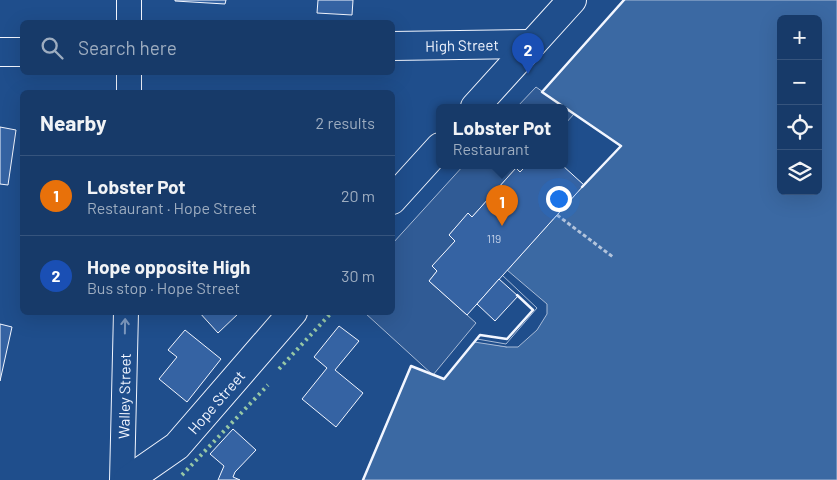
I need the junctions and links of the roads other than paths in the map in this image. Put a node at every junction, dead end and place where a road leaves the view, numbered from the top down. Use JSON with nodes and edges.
{"nodes":[{"id":1,"x":129,"y":0,"type":"edge"},
{"id":2,"x":572,"y":0,"type":"edge"},
{"id":3,"x":129,"y":20,"type":"edge"},
{"id":4,"x":532,"y":44,"type":"junction"},
{"id":5,"x":395,"y":46,"type":"edge"},
{"id":6,"x":0,"y":52,"type":"edge"},
{"id":7,"x":20,"y":52,"type":"edge"},
{"id":8,"x":129,"y":75,"type":"edge"},
{"id":9,"x":129,"y":90,"type":"edge"},
{"id":10,"x":478,"y":104,"type":"edge"},
{"id":11,"x":436,"y":151,"type":"edge"},
{"id":12,"x":395,"y":197,"type":"edge"},
{"id":13,"x":126,"y":315,"type":"edge"},
{"id":14,"x":291,"y":315,"type":"edge"},
{"id":15,"x":122,"y":480,"type":"edge"},
{"id":16,"x":128,"y":480,"type":"edge"}],
"edges":[{"from":1,"to":3,"type":"street"},
{"from":2,"to":4,"type":"main road"},
{"from":4,"to":5,"type":"main road","name":"High Street"},
{"from":4,"to":10,"type":"main road"},
{"from":6,"to":7,"type":"main road"},
{"from":8,"to":9,"type":"street"},
{"from":11,"to":12,"type":"main road"},
{"from":15,"to":13,"type":"street","name":"Walley Street","one_way":true},
{"from":14,"to":16,"type":"main road","name":"Hope Street"}]}
